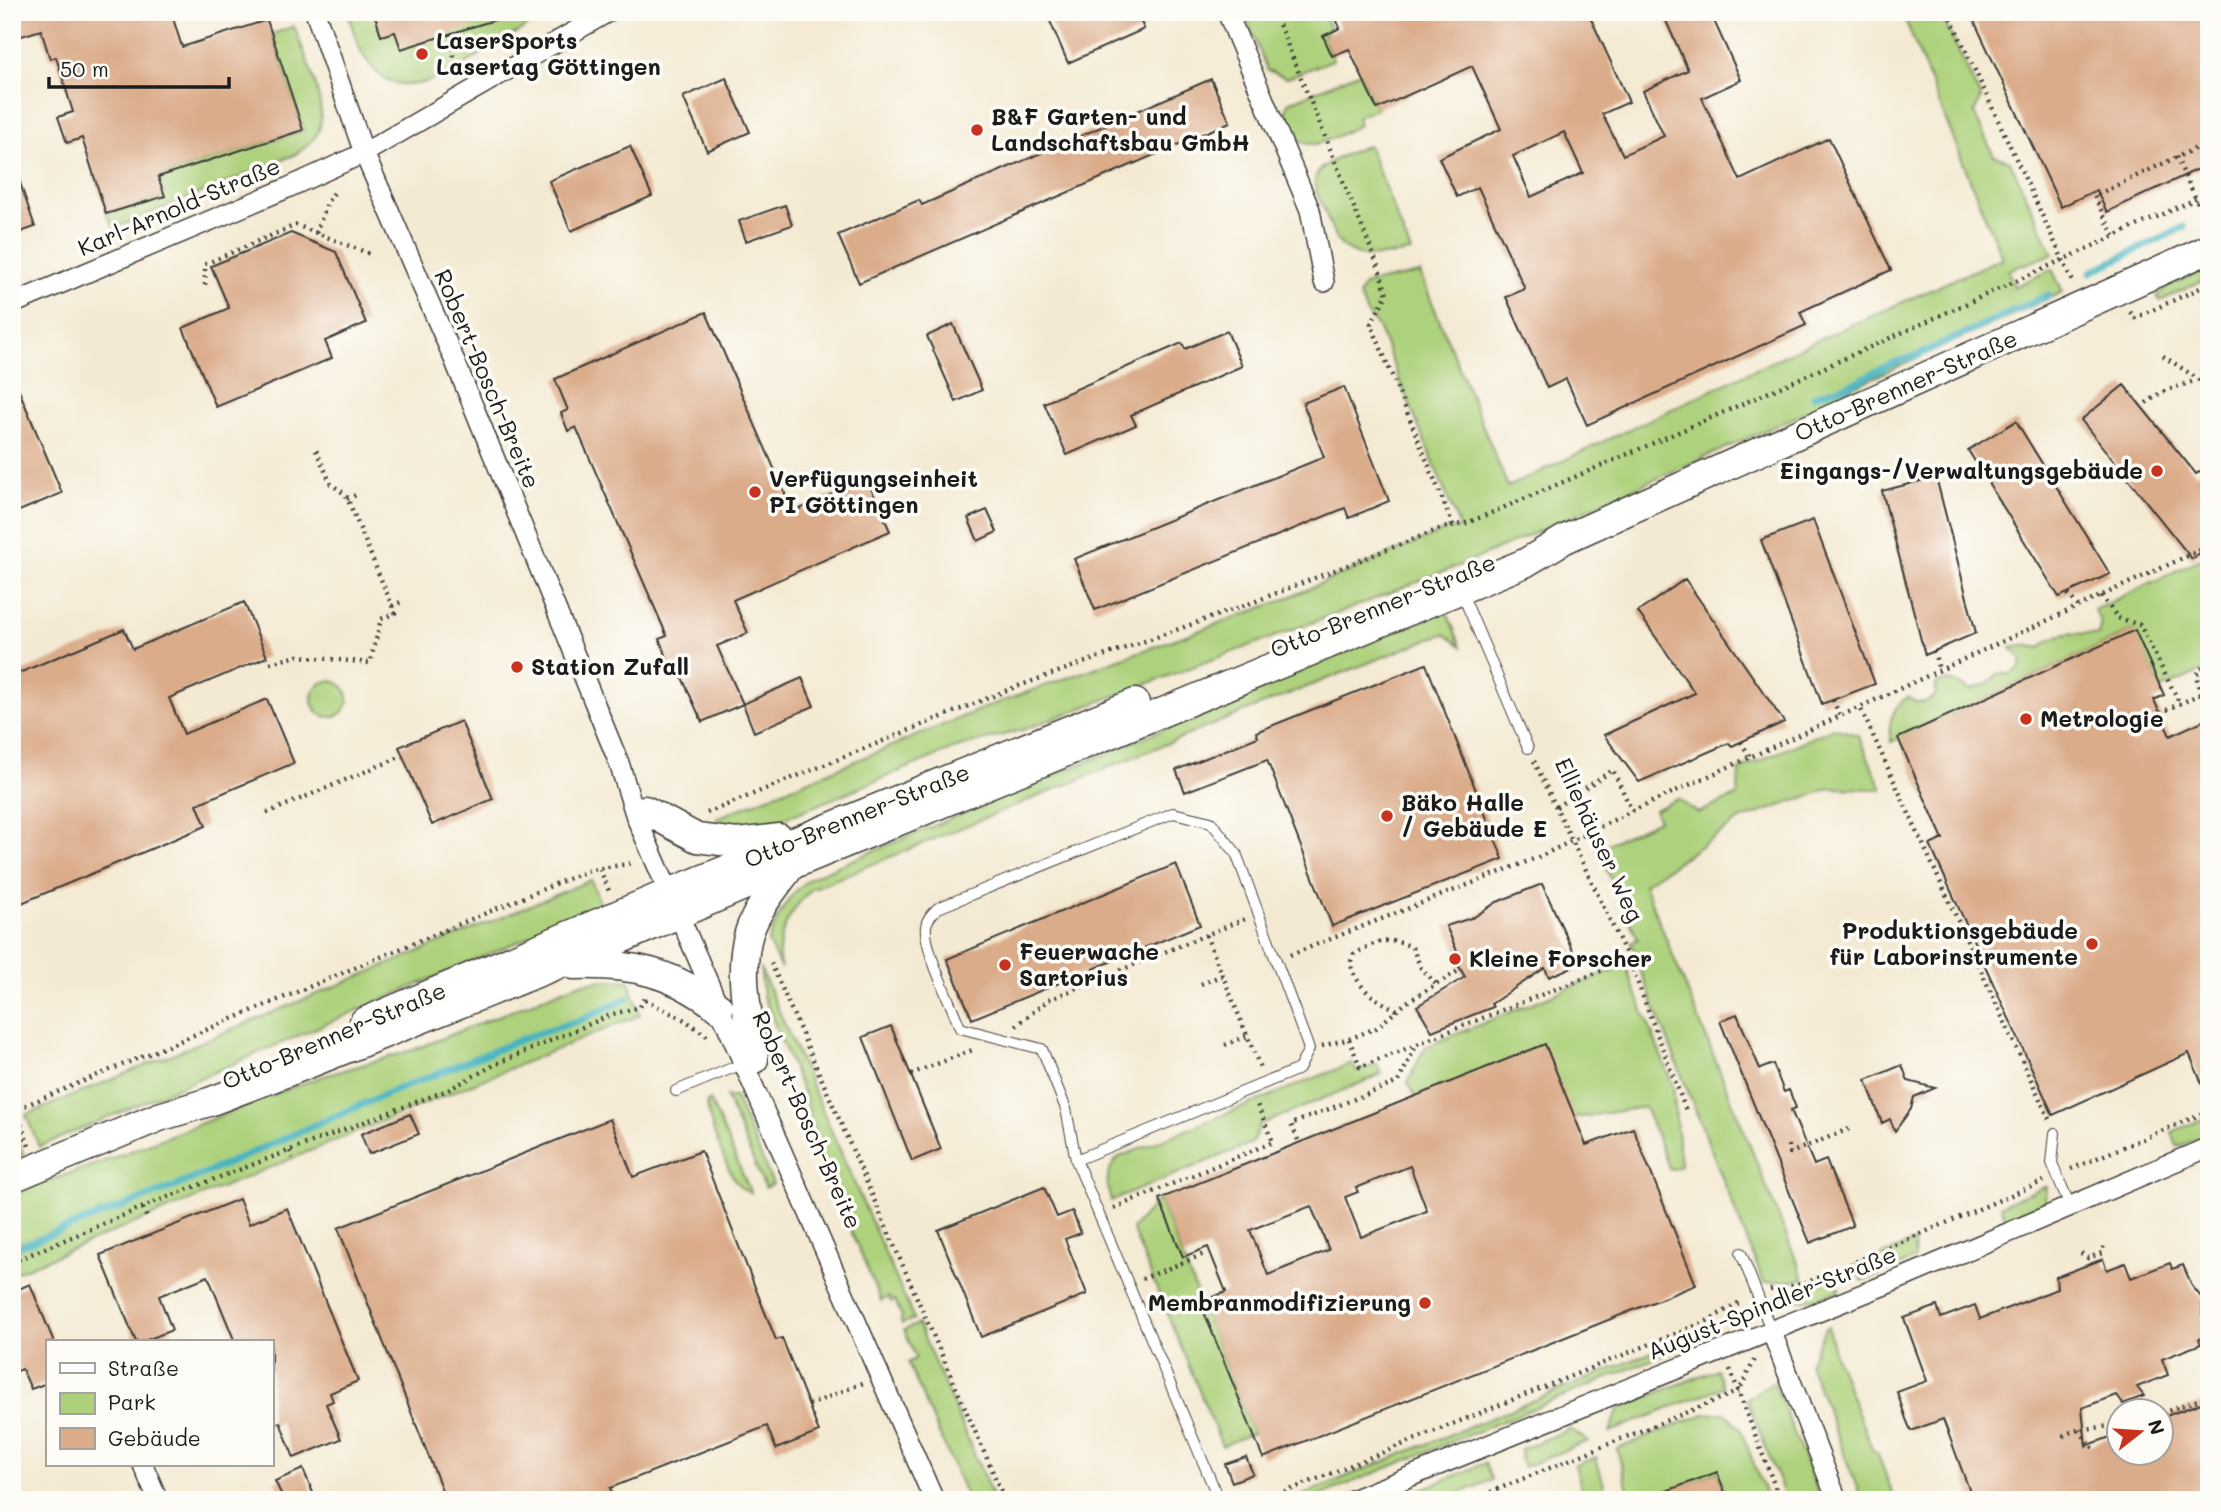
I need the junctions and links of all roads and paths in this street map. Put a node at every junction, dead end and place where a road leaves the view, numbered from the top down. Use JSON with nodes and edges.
{"nodes":[{"id":1,"x":315,"y":12,"type":"edge"},
{"id":2,"x":608,"y":12,"type":"edge"},
{"id":3,"x":1227,"y":12,"type":"edge"},
{"id":4,"x":1274,"y":12,"type":"edge"},
{"id":5,"x":1948,"y":12,"type":"edge"},
{"id":6,"x":450,"y":34,"type":"dead end"},
{"id":7,"x":460,"y":97,"type":"junction"},
{"id":8,"x":2209,"y":142,"type":"edge"},
{"id":9,"x":364,"y":153,"type":"junction"},
{"id":10,"x":2176,"y":157,"type":"junction"},
{"id":11,"x":2209,"y":193,"type":"edge"},
{"id":12,"x":2196,"y":199,"type":"junction"},
{"id":13,"x":2209,"y":226,"type":"edge"},
{"id":14,"x":2114,"y":236,"type":"junction"},
{"id":15,"x":2209,"y":249,"type":"edge"},
{"id":16,"x":370,"y":254,"type":"dead end"},
{"id":17,"x":2063,"y":260,"type":"junction"},
{"id":18,"x":1324,"y":282,"type":"dead end"},
{"id":19,"x":205,"y":285,"type":"dead end"},
{"id":20,"x":12,"y":304,"type":"edge"},
{"id":21,"x":2084,"y":306,"type":"junction"},
{"id":22,"x":2163,"y":356,"type":"dead end"},
{"id":23,"x":2197,"y":380,"type":"junction"},
{"id":24,"x":2209,"y":386,"type":"edge"},
{"id":25,"x":2146,"y":403,"type":"dead end"},
{"id":26,"x":316,"y":450,"type":"dead end"},
{"id":27,"x":356,"y":495,"type":"dead end"},
{"id":28,"x":347,"y":499,"type":"junction"},
{"id":29,"x":1453,"y":525,"type":"junction"},
{"id":30,"x":1565,"y":539,"type":"junction"},
{"id":31,"x":379,"y":548,"type":"dead end"},
{"id":32,"x":2208,"y":548,"type":"edge"},
{"id":33,"x":370,"y":552,"type":"junction"},
{"id":34,"x":1461,"y":590,"type":"junction"},
{"id":35,"x":2068,"y":594,"type":"dead end"},
{"id":36,"x":2101,"y":596,"type":"junction"},
{"id":37,"x":401,"y":602,"type":"dead end"},
{"id":38,"x":392,"y":606,"type":"junction"},
{"id":39,"x":2078,"y":606,"type":"junction"},
{"id":40,"x":1934,"y":651,"type":"dead end"},
{"id":41,"x":2209,"y":659,"type":"edge"},
{"id":42,"x":270,"y":663,"type":"dead end"},
{"id":43,"x":1939,"y":670,"type":"junction"},
{"id":44,"x":2209,"y":690,"type":"edge"},
{"id":45,"x":2201,"y":694,"type":"junction"},
{"id":46,"x":1833,"y":699,"type":"dead end"},
{"id":47,"x":2180,"y":704,"type":"junction"},
{"id":48,"x":1860,"y":707,"type":"junction"},
{"id":49,"x":2160,"y":713,"type":"dead end"},
{"id":50,"x":1840,"y":716,"type":"junction"},
{"id":51,"x":1741,"y":742,"type":"dead end"},
{"id":52,"x":1528,"y":748,"type":"joint"},
{"id":53,"x":400,"y":757,"type":"dead end"},
{"id":54,"x":1750,"y":757,"type":"junction"},
{"id":55,"x":619,"y":763,"type":"junction"},
{"id":56,"x":1556,"y":807,"type":"junction"},
{"id":57,"x":645,"y":810,"type":"junction"},
{"id":58,"x":1632,"y":811,"type":"junction"},
{"id":59,"x":267,"y":813,"type":"dead end"},
{"id":60,"x":816,"y":833,"type":"junction"},
{"id":61,"x":697,"y":838,"type":"junction"},
{"id":62,"x":1572,"y":841,"type":"junction"},
{"id":63,"x":654,"y":859,"type":"junction"},
{"id":64,"x":792,"y":865,"type":"junction"},
{"id":65,"x":679,"y":902,"type":"junction"},
{"id":66,"x":1258,"y":914,"type":"junction"},
{"id":67,"x":749,"y":933,"type":"junction"},
{"id":68,"x":1206,"y":935,"type":"junction"},
{"id":69,"x":1629,"y":960,"type":"junction"},
{"id":70,"x":1276,"y":961,"type":"junction"},
{"id":71,"x":554,"y":966,"type":"junction"},
{"id":72,"x":1458,"y":971,"type":"dead end"},
{"id":73,"x":1223,"y":975,"type":"junction"},
{"id":74,"x":1201,"y":984,"type":"dead end"},
{"id":75,"x":1436,"y":984,"type":"junction"},
{"id":76,"x":719,"y":1008,"type":"junction"},
{"id":77,"x":1397,"y":1010,"type":"junction"},
{"id":78,"x":685,"y":1020,"type":"dead end"},
{"id":79,"x":1247,"y":1036,"type":"junction"},
{"id":80,"x":1001,"y":1038,"type":"junction"},
{"id":81,"x":1349,"y":1039,"type":"junction"},
{"id":82,"x":1416,"y":1044,"type":"junction"},
{"id":83,"x":1225,"y":1045,"type":"dead end"},
{"id":84,"x":1309,"y":1049,"type":"junction"},
{"id":85,"x":748,"y":1061,"type":"junction"},
{"id":86,"x":911,"y":1074,"type":"dead end"},
{"id":87,"x":1267,"y":1083,"type":"junction"},
{"id":88,"x":1251,"y":1089,"type":"junction"},
{"id":89,"x":676,"y":1091,"type":"dead end"},
{"id":90,"x":14,"y":1111,"type":"edge"},
{"id":91,"x":2209,"y":1111,"type":"edge"},
{"id":92,"x":1687,"y":1113,"type":"dead end"},
{"id":93,"x":159,"y":1117,"type":"junction"},
{"id":94,"x":1849,"y":1129,"type":"dead end"},
{"id":95,"x":2055,"y":1133,"type":"joint"},
{"id":96,"x":1297,"y":1140,"type":"dead end"},
{"id":97,"x":1788,"y":1145,"type":"dead end"},
{"id":98,"x":2209,"y":1147,"type":"edge"},
{"id":99,"x":290,"y":1151,"type":"junction"},
{"id":100,"x":293,"y":1158,"type":"dead end"},
{"id":101,"x":1076,"y":1160,"type":"junction"},
{"id":102,"x":25,"y":1173,"type":"edge"},
{"id":103,"x":2057,"y":1175,"type":"junction"},
{"id":104,"x":2070,"y":1206,"type":"junction"},
{"id":105,"x":143,"y":1208,"type":"junction"},
{"id":106,"x":1099,"y":1214,"type":"junction"},
{"id":107,"x":147,"y":1218,"type":"dead end"},
{"id":108,"x":2104,"y":1244,"type":"dead end"},
{"id":109,"x":1741,"y":1253,"type":"dead end"},
{"id":110,"x":2081,"y":1253,"type":"dead end"},
{"id":111,"x":1204,"y":1254,"type":"dead end"},
{"id":112,"x":12,"y":1262,"type":"edge"},
{"id":113,"x":1129,"y":1284,"type":"junction"},
{"id":114,"x":1757,"y":1295,"type":"junction"},
{"id":115,"x":1707,"y":1321,"type":"junction"},
{"id":116,"x":1771,"y":1330,"type":"junction"},
{"id":117,"x":1723,"y":1349,"type":"junction"},
{"id":118,"x":880,"y":1377,"type":"junction"},
{"id":119,"x":1739,"y":1391,"type":"junction"},
{"id":120,"x":2209,"y":1396,"type":"edge"},
{"id":121,"x":809,"y":1405,"type":"dead end"},
{"id":122,"x":2176,"y":1408,"type":"edge"},
{"id":123,"x":2106,"y":1427,"type":"edge"},
{"id":124,"x":2079,"y":1429,"type":"junction"},
{"id":125,"x":2063,"y":1436,"type":"dead end"},
{"id":126,"x":2096,"y":1452,"type":"dead end"},
{"id":127,"x":143,"y":1466,"type":"edge"},
{"id":128,"x":158,"y":1500,"type":"edge"},
{"id":129,"x":934,"y":1500,"type":"edge"},
{"id":130,"x":946,"y":1500,"type":"edge"},
{"id":131,"x":1005,"y":1500,"type":"edge"},
{"id":132,"x":1219,"y":1500,"type":"edge"},
{"id":133,"x":1265,"y":1500,"type":"edge"},
{"id":134,"x":1352,"y":1500,"type":"edge"},
{"id":135,"x":1471,"y":1500,"type":"edge"},
{"id":136,"x":1780,"y":1500,"type":"edge"},
{"id":137,"x":1837,"y":1500,"type":"edge"}],
"edges":[{"from":1,"to":9,"type":"street","name":"Robert-Bosch-Breite"},
{"from":2,"to":7,"type":"street","name":"Karl-Arnold-Straße"},
{"from":3,"to":18,"type":"street"},
{"from":4,"to":29,"type":"path"},
{"from":5,"to":17,"type":"path"},
{"from":6,"to":7,"type":"path"},
{"from":7,"to":9,"type":"street","name":"Karl-Arnold-Straße"},
{"from":8,"to":10,"type":"path"},
{"from":9,"to":20,"type":"street","name":"Karl-Arnold-Straße"},
{"from":9,"to":55,"type":"street","name":"Robert-Bosch-Breite"},
{"from":10,"to":12,"type":"path"},
{"from":10,"to":14,"type":"path"},
{"from":11,"to":12,"type":"path"},
{"from":12,"to":13,"type":"path"},
{"from":12,"to":14,"type":"path"},
{"from":14,"to":17,"type":"path"},
{"from":15,"to":21,"type":"main road","name":"Otto-Brenner-Straße"},
{"from":16,"to":19,"type":"path"},
{"from":17,"to":21,"type":"path"},
{"from":17,"to":29,"type":"path"},
{"from":21,"to":30,"type":"main road","name":"Otto-Brenner-Straße"},
{"from":22,"to":23,"type":"path"},
{"from":23,"to":24,"type":"path"},
{"from":23,"to":25,"type":"path"},
{"from":26,"to":28,"type":"path"},
{"from":27,"to":28,"type":"path"},
{"from":28,"to":33,"type":"path"},
{"from":29,"to":61,"type":"path"},
{"from":30,"to":34,"type":"main road","name":"Otto-Brenner-Straße"},
{"from":30,"to":60,"type":"main road","name":"Otto-Brenner-Straße"},
{"from":31,"to":33,"type":"path"},
{"from":32,"to":36,"type":"path"},
{"from":33,"to":38,"type":"path"},
{"from":34,"to":52,"type":"lane","name":"Elliehäuser Weg"},
{"from":34,"to":64,"type":"main road","name":"Otto-Brenner-Straße"},
{"from":35,"to":39,"type":"path"},
{"from":36,"to":39,"type":"path"},
{"from":36,"to":47,"type":"path"},
{"from":37,"to":38,"type":"path"},
{"from":38,"to":42,"type":"path"},
{"from":39,"to":43,"type":"path"},
{"from":40,"to":43,"type":"path"},
{"from":41,"to":45,"type":"path"},
{"from":43,"to":48,"type":"path"},
{"from":44,"to":45,"type":"path"},
{"from":45,"to":47,"type":"path"},
{"from":46,"to":50,"type":"path"},
{"from":47,"to":49,"type":"path"},
{"from":48,"to":50,"type":"path"},
{"from":48,"to":95,"type":"path"},
{"from":50,"to":54,"type":"path"},
{"from":51,"to":54,"type":"path"},
{"from":52,"to":56,"type":"path","name":"Elliehäuser Weg"},
{"from":53,"to":59,"type":"path"},
{"from":54,"to":58,"type":"path"},
{"from":55,"to":57,"type":"street","name":"Robert-Bosch-Breite"},
{"from":55,"to":63,"type":"street","name":"Robert-Bosch-Breite"},
{"from":56,"to":58,"type":"path"},
{"from":56,"to":62,"type":"path","name":"Elliehäuser Weg"},
{"from":57,"to":61,"type":"main road"},
{"from":57,"to":65,"type":"street","name":"Robert-Bosch-Breite"},
{"from":58,"to":62,"type":"path"},
{"from":60,"to":61,"type":"main road"},
{"from":60,"to":65,"type":"main road","name":"Otto-Brenner-Straße"},
{"from":62,"to":69,"type":"path","name":"Elliehäuser Weg"},
{"from":62,"to":70,"type":"path"},
{"from":63,"to":65,"type":"street","name":"Robert-Bosch-Breite"},
{"from":63,"to":90,"type":"path"},
{"from":64,"to":65,"type":"main road","name":"Otto-Brenner-Straße"},
{"from":64,"to":67,"type":"main road"},
{"from":65,"to":71,"type":"main road","name":"Otto-Brenner-Straße"},
{"from":65,"to":76,"type":"street","name":"Robert-Bosch-Breite"},
{"from":65,"to":85,"type":"street","name":"Robert-Bosch-Breite"},
{"from":65,"to":93,"type":"main road","name":"Otto-Brenner-Straße"},
{"from":66,"to":68,"type":"path"},
{"from":66,"to":70,"type":"lane"},
{"from":66,"to":80,"type":"lane"},
{"from":67,"to":85,"type":"main road"},
{"from":67,"to":131,"type":"path"},
{"from":68,"to":73,"type":"path"},
{"from":68,"to":80,"type":"path"},
{"from":69,"to":82,"type":"path"},
{"from":69,"to":92,"type":"path","name":"Elliehäuser Weg"},
{"from":70,"to":84,"type":"lane"},
{"from":71,"to":76,"type":"main road"},
{"from":71,"to":93,"type":"main road","name":"Otto-Brenner-Straße"},
{"from":72,"to":75,"type":"path"},
{"from":73,"to":74,"type":"path"},
{"from":73,"to":79,"type":"path"},
{"from":75,"to":77,"type":"path"},
{"from":75,"to":77,"type":"path"},
{"from":76,"to":85,"type":"street","name":"Robert-Bosch-Breite"},
{"from":77,"to":81,"type":"path"},
{"from":78,"to":99,"type":"path"},
{"from":79,"to":83,"type":"path"},
{"from":79,"to":87,"type":"path"},
{"from":80,"to":86,"type":"path"},
{"from":80,"to":101,"type":"lane"},
{"from":81,"to":82,"type":"path"},
{"from":81,"to":84,"type":"path"},
{"from":82,"to":96,"type":"path"},
{"from":84,"to":87,"type":"lane"},
{"from":85,"to":89,"type":"lane"},
{"from":85,"to":118,"type":"street","name":"Robert-Bosch-Breite"},
{"from":85,"to":130,"type":"street","name":"Robert-Bosch-Breite"},
{"from":87,"to":88,"type":"lane"},
{"from":88,"to":101,"type":"lane"},
{"from":88,"to":106,"type":"path"},
{"from":90,"to":102,"type":"path"},
{"from":91,"to":103,"type":"path"},
{"from":93,"to":102,"type":"main road","name":"Otto-Brenner-Straße"},
{"from":94,"to":97,"type":"path"},
{"from":95,"to":103,"type":"lane"},
{"from":98,"to":104,"type":"street","name":"August-Spindler-Straße"},
{"from":99,"to":100,"type":"path"},
{"from":99,"to":105,"type":"path"},
{"from":101,"to":106,"type":"lane"},
{"from":103,"to":104,"type":"lane"},
{"from":103,"to":114,"type":"path"},
{"from":104,"to":116,"type":"street","name":"August-Spindler-Straße"},
{"from":105,"to":107,"type":"path"},
{"from":105,"to":112,"type":"path"},
{"from":106,"to":113,"type":"lane"},
{"from":108,"to":110,"type":"path"},
{"from":109,"to":114,"type":"lane"},
{"from":111,"to":113,"type":"path"},
{"from":113,"to":132,"type":"lane"},
{"from":114,"to":115,"type":"path"},
{"from":114,"to":116,"type":"lane"},
{"from":115,"to":117,"type":"path"},
{"from":115,"to":133,"type":"path"},
{"from":116,"to":117,"type":"street","name":"August-Spindler-Straße"},
{"from":116,"to":119,"type":"path"},
{"from":116,"to":137,"type":"street"},
{"from":117,"to":119,"type":"path"},
{"from":117,"to":134,"type":"street","name":"August-Spindler-Straße"},
{"from":118,"to":121,"type":"path"},
{"from":118,"to":129,"type":"street","name":"Robert-Bosch-Breite"},
{"from":119,"to":135,"type":"path"},
{"from":119,"to":136,"type":"path"},
{"from":120,"to":122,"type":"path"},
{"from":123,"to":124,"type":"path"},
{"from":124,"to":125,"type":"path"},
{"from":124,"to":126,"type":"path"},
{"from":127,"to":128,"type":"street"}]}
